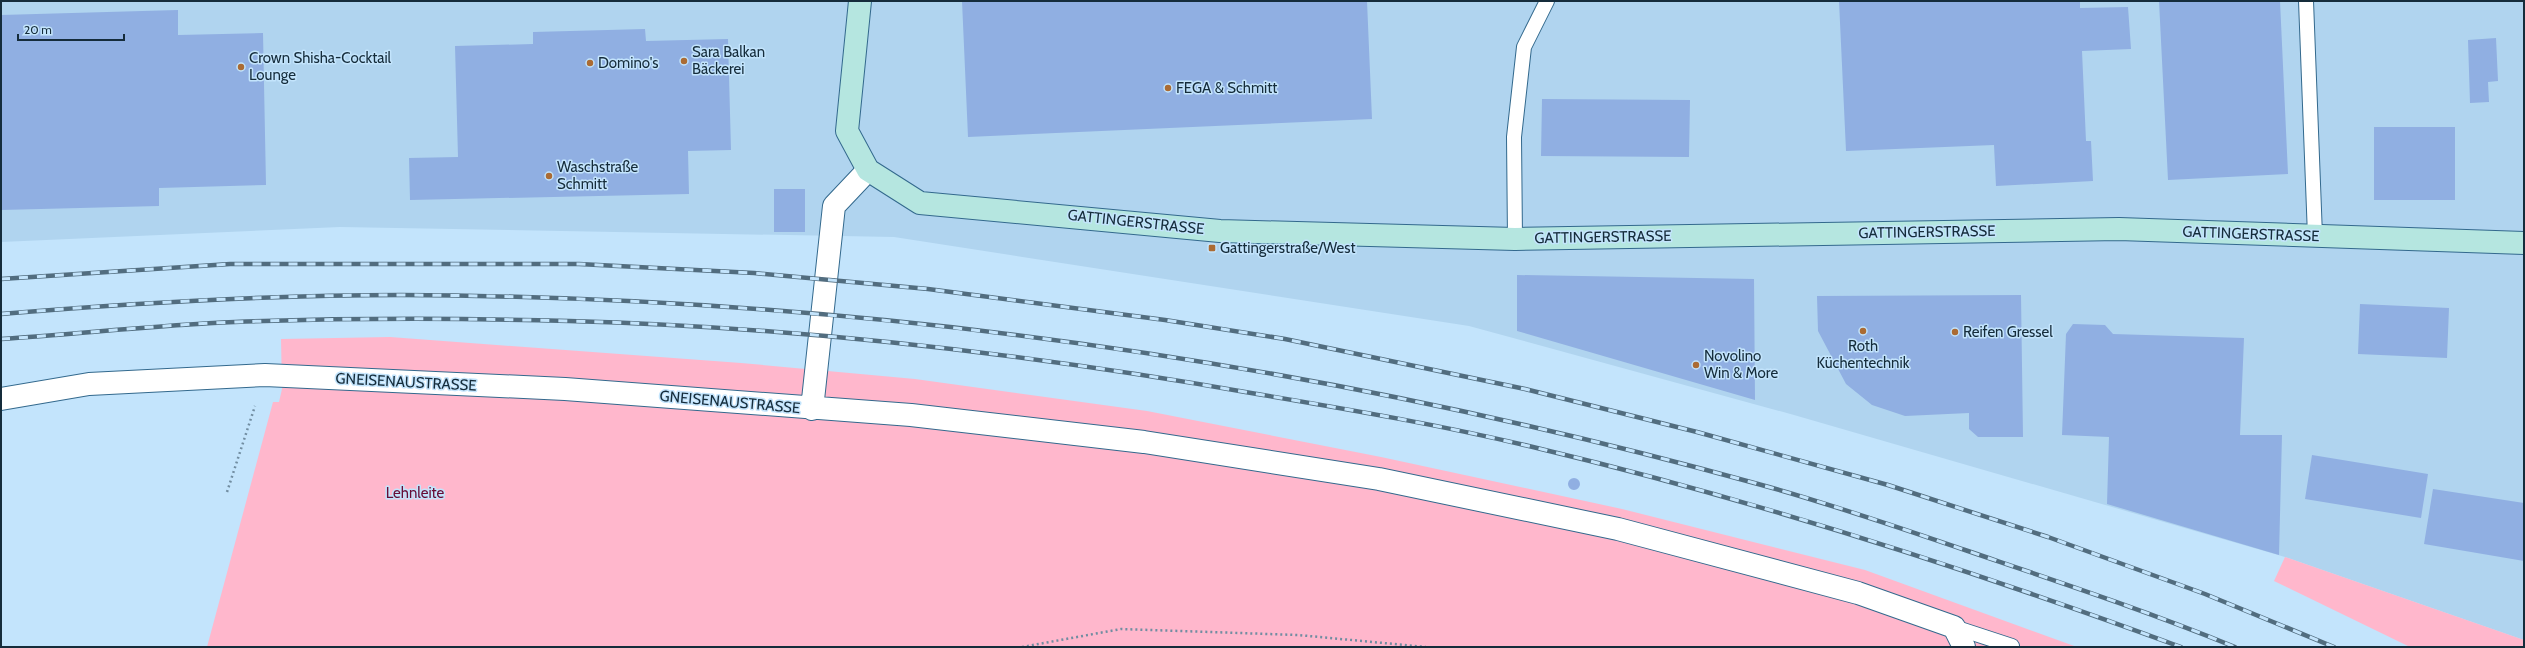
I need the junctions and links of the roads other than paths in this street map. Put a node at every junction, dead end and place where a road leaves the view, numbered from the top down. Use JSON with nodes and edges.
{"nodes":[{"id":1,"x":860,"y":1,"type":"edge"},
{"id":2,"x":1546,"y":1,"type":"edge"},
{"id":3,"x":2306,"y":1,"type":"edge"},
{"id":4,"x":868,"y":170,"type":"junction"},
{"id":5,"x":2315,"y":236,"type":"junction"},
{"id":6,"x":1515,"y":239,"type":"junction"},
{"id":7,"x":2524,"y":243,"type":"edge"},
{"id":8,"x":1,"y":399,"type":"edge"},
{"id":9,"x":812,"y":409,"type":"junction"},
{"id":10,"x":1954,"y":627,"type":"junction"},
{"id":11,"x":2012,"y":646,"type":"dead end"},
{"id":12,"x":1964,"y":647,"type":"edge"}],
"edges":[{"from":1,"to":4,"type":"street","name":"GATTINGERSTRASSE"},
{"from":2,"to":6,"type":"lane"},
{"from":3,"to":5,"type":"lane"},
{"from":4,"to":6,"type":"street","name":"GATTINGERSTRASSE"},
{"from":4,"to":9,"type":"street"},
{"from":5,"to":6,"type":"street","name":"GATTINGERSTRASSE"},
{"from":5,"to":7,"type":"street","name":"GATTINGERSTRASSE"},
{"from":8,"to":9,"type":"street","name":"GNEISENAUSTRASSE"},
{"from":9,"to":10,"type":"street","name":"GNEISENAUSTRASSE"},
{"from":10,"to":11,"type":"lane"},
{"from":10,"to":12,"type":"street"}]}
